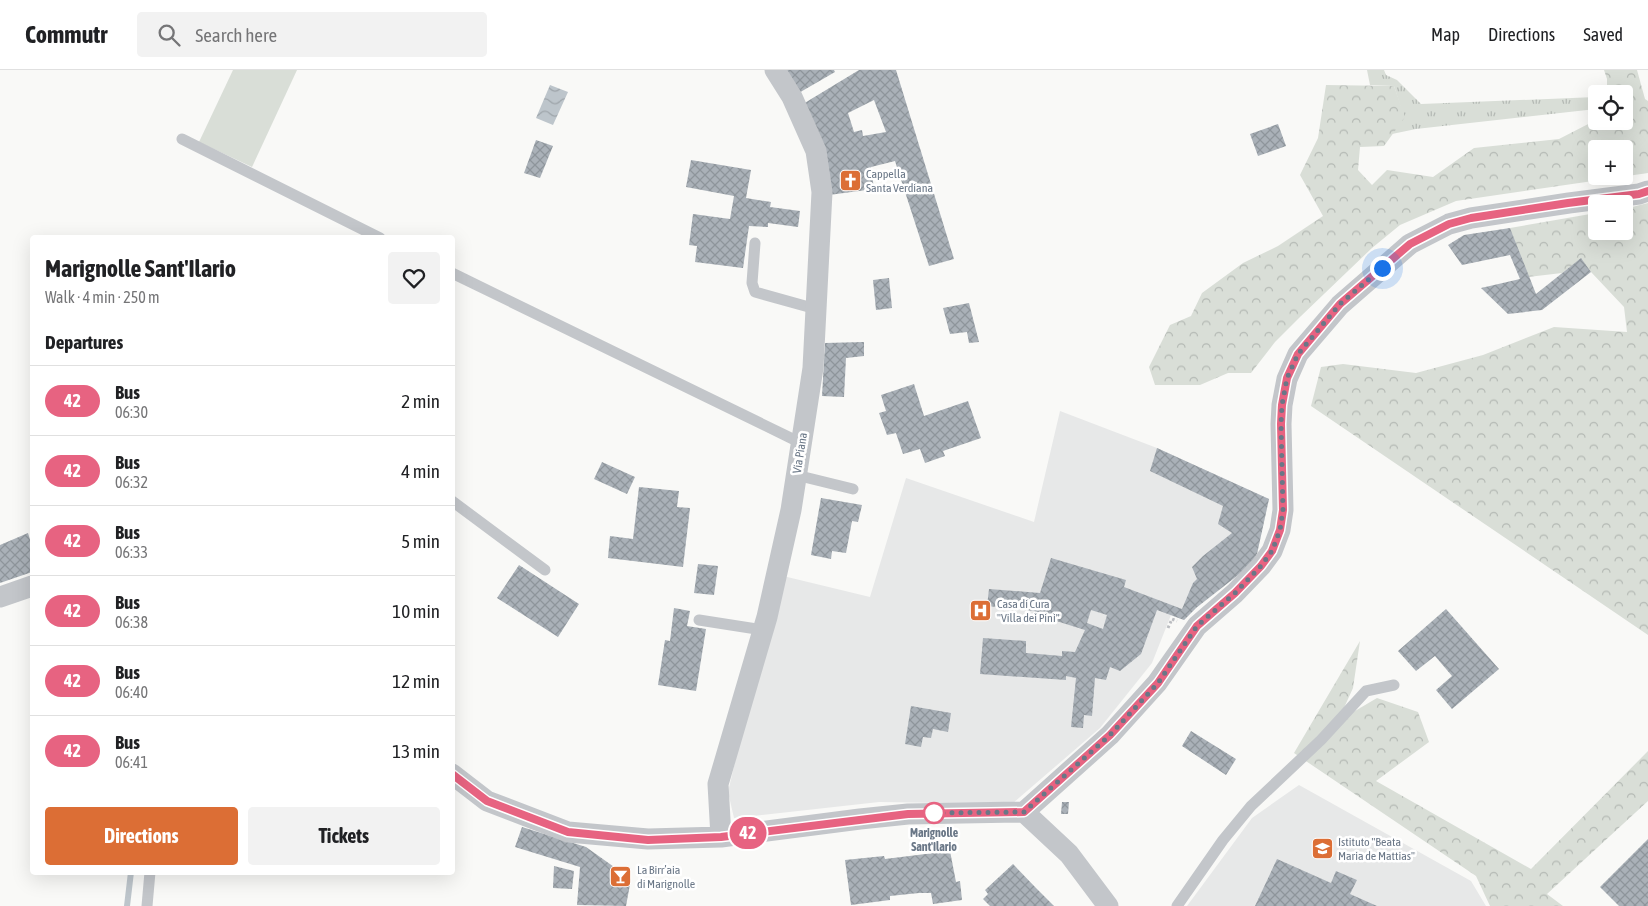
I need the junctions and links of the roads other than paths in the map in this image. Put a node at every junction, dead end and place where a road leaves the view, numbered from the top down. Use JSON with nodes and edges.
{"nodes":[{"id":1,"x":776,"y":70,"type":"edge"},
{"id":2,"x":182,"y":139,"type":"dead end"},
{"id":3,"x":1648,"y":191,"type":"edge"},
{"id":4,"x":374,"y":235,"type":"edge"},
{"id":5,"x":755,"y":243,"type":"dead end"},
{"id":6,"x":455,"y":274,"type":"edge"},
{"id":7,"x":816,"y":309,"type":"junction"},
{"id":8,"x":801,"y":443,"type":"junction"},
{"id":9,"x":796,"y":475,"type":"junction"},
{"id":10,"x":853,"y":489,"type":"dead end"},
{"id":11,"x":455,"y":503,"type":"edge"},
{"id":12,"x":545,"y":570,"type":"dead end"},
{"id":13,"x":30,"y":587,"type":"edge"},
{"id":14,"x":0,"y":597,"type":"edge"},
{"id":15,"x":699,"y":620,"type":"dead end"},
{"id":16,"x":763,"y":630,"type":"junction"},
{"id":17,"x":1394,"y":685,"type":"dead end"},
{"id":18,"x":455,"y":776,"type":"edge"},
{"id":19,"x":1024,"y":812,"type":"junction"},
{"id":20,"x":721,"y":837,"type":"junction"},
{"id":21,"x":150,"y":875,"type":"edge"},
{"id":22,"x":147,"y":906,"type":"edge"},
{"id":23,"x":1108,"y":906,"type":"edge"},
{"id":24,"x":1177,"y":906,"type":"edge"}],
"edges":[{"from":1,"to":7,"type":"street","name":"Via Piana"},
{"from":2,"to":4,"type":"lane"},
{"from":3,"to":19,"type":"street"},
{"from":5,"to":7,"type":"lane"},
{"from":6,"to":8,"type":"lane"},
{"from":7,"to":8,"type":"street","name":"Via Piana"},
{"from":8,"to":9,"type":"street","name":"Via Piana"},
{"from":9,"to":10,"type":"lane"},
{"from":9,"to":16,"type":"street","name":"Via Piana"},
{"from":11,"to":12,"type":"lane"},
{"from":13,"to":14,"type":"street"},
{"from":15,"to":16,"type":"lane"},
{"from":16,"to":20,"type":"street","name":"Via Piana"},
{"from":17,"to":24,"type":"lane"},
{"from":18,"to":20,"type":"street"},
{"from":19,"to":20,"type":"street"},
{"from":19,"to":23,"type":"street"},
{"from":21,"to":22,"type":"lane"}]}
